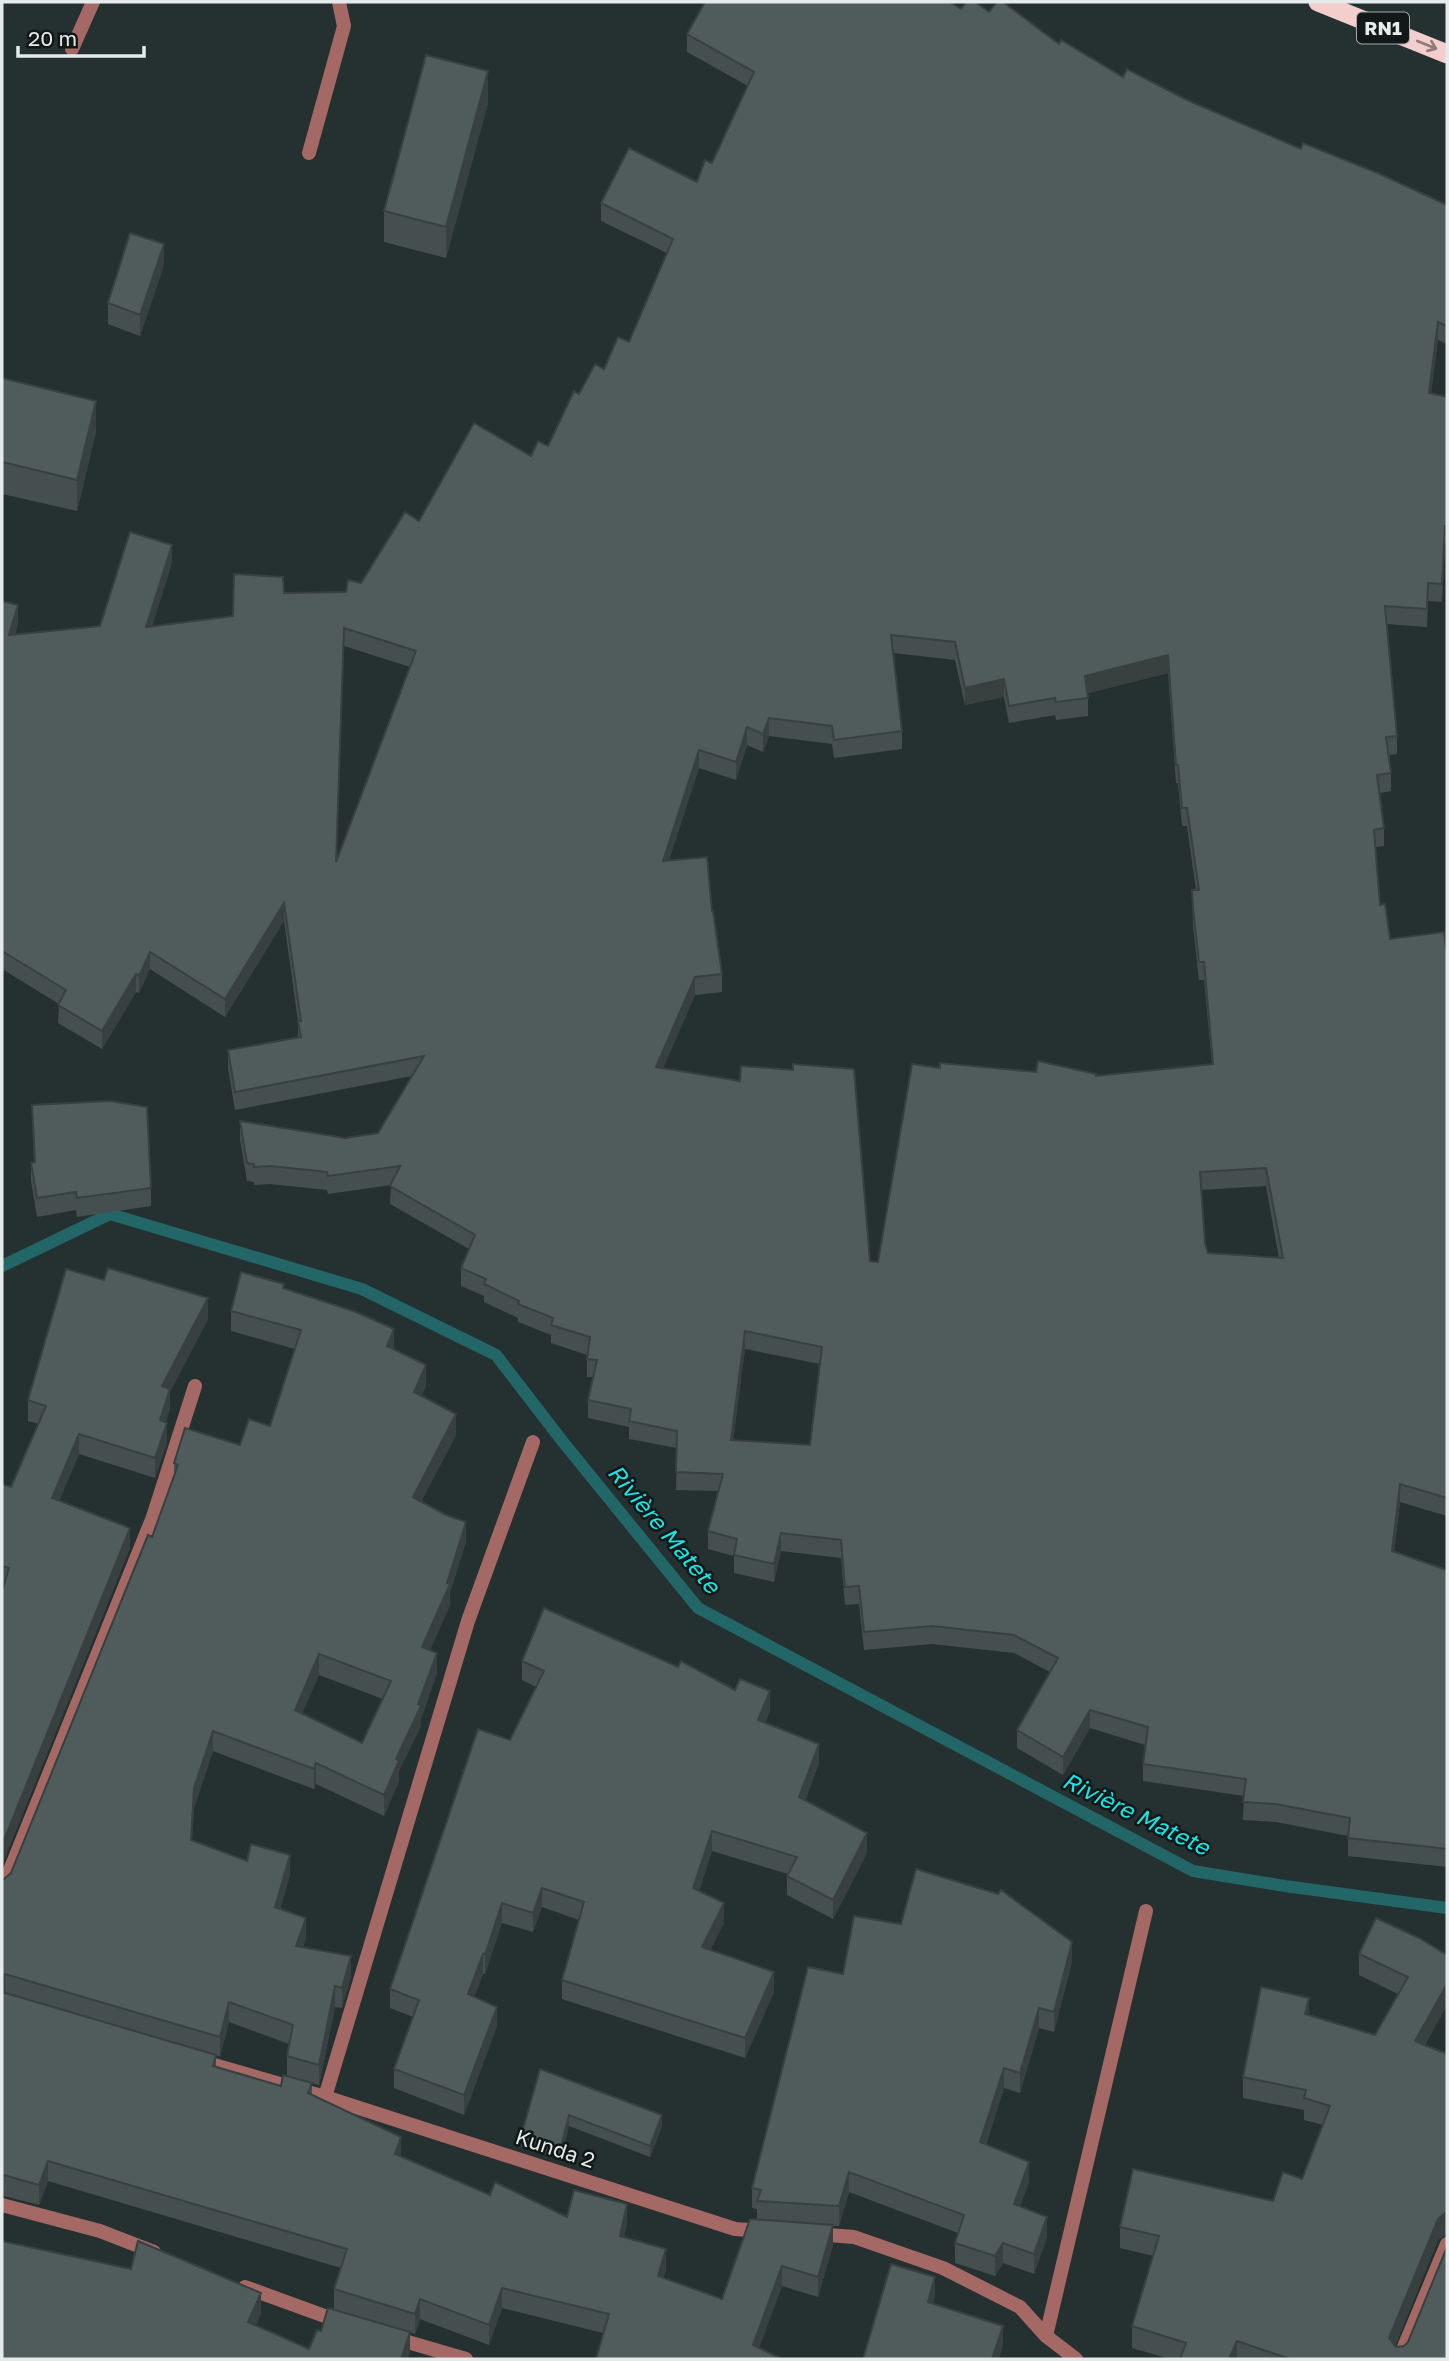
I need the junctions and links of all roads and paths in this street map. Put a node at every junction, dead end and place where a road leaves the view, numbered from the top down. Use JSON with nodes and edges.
{"nodes":[{"id":1,"x":93,"y":2,"type":"edge"},
{"id":2,"x":339,"y":2,"type":"edge"},
{"id":3,"x":1318,"y":2,"type":"edge"},
{"id":4,"x":72,"y":49,"type":"dead end"},
{"id":5,"x":1447,"y":54,"type":"edge"},
{"id":6,"x":309,"y":153,"type":"dead end"},
{"id":7,"x":195,"y":1385,"type":"dead end"},
{"id":8,"x":533,"y":1442,"type":"dead end"},
{"id":9,"x":2,"y":1890,"type":"edge"},
{"id":10,"x":1146,"y":1911,"type":"dead end"},
{"id":11,"x":183,"y":2056,"type":"edge"},
{"id":12,"x":325,"y":2097,"type":"junction"},
{"id":13,"x":2,"y":2205,"type":"edge"},
{"id":14,"x":775,"y":2232,"type":"edge"},
{"id":15,"x":801,"y":2234,"type":"edge"},
{"id":16,"x":1447,"y":2244,"type":"edge"},
{"id":17,"x":162,"y":2255,"type":"edge"},
{"id":18,"x":237,"y":2284,"type":"edge"},
{"id":19,"x":351,"y":2325,"type":"edge"},
{"id":20,"x":376,"y":2332,"type":"edge"},
{"id":21,"x":1046,"y":2336,"type":"junction"},
{"id":22,"x":466,"y":2359,"type":"edge"},
{"id":23,"x":1076,"y":2359,"type":"edge"},
{"id":24,"x":1399,"y":2359,"type":"edge"}],
"edges":[{"from":1,"to":4,"type":"street"},
{"from":2,"to":6,"type":"street"},
{"from":3,"to":5,"type":"highway","number":"RN1","one_way":true},
{"from":7,"to":9,"type":"street"},
{"from":8,"to":12,"type":"street"},
{"from":10,"to":21,"type":"street"},
{"from":11,"to":12,"type":"street","name":"Kunda 2"},
{"from":12,"to":14,"type":"street","name":"Kunda 2"},
{"from":13,"to":17,"type":"street"},
{"from":15,"to":21,"type":"street"},
{"from":16,"to":24,"type":"street"},
{"from":18,"to":19,"type":"street"},
{"from":20,"to":22,"type":"street"},
{"from":21,"to":23,"type":"street"}]}
